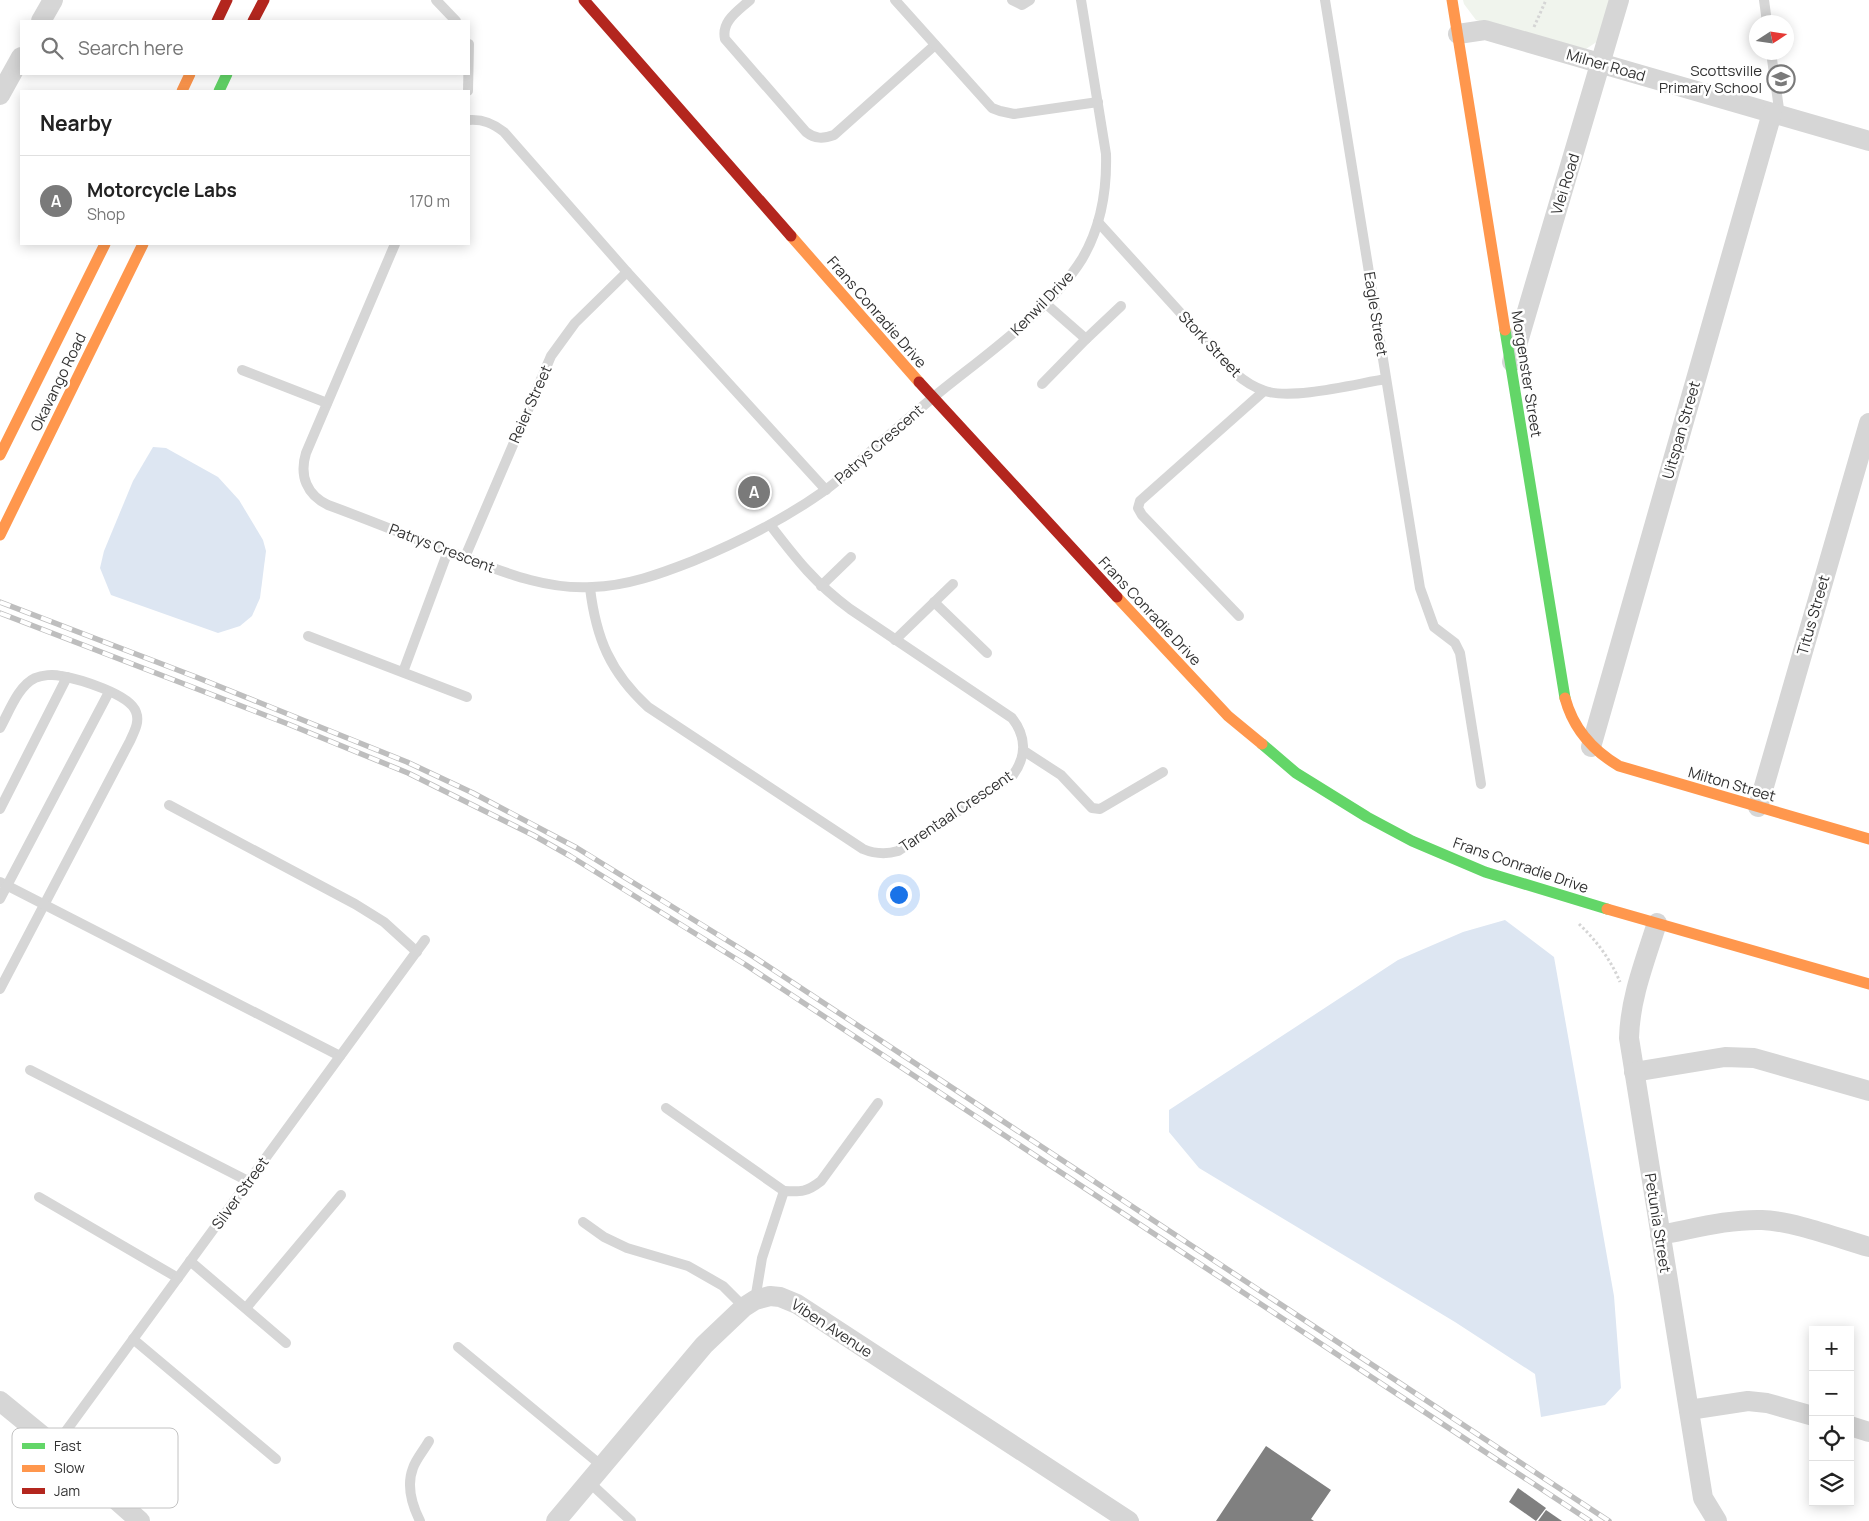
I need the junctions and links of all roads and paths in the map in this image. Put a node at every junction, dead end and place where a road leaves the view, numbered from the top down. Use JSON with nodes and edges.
{"nodes":[{"id":1,"x":53,"y":0,"type":"edge"},
{"id":2,"x":227,"y":0,"type":"edge"},
{"id":3,"x":264,"y":0,"type":"edge"},
{"id":4,"x":436,"y":0,"type":"edge"},
{"id":5,"x":584,"y":0,"type":"edge"},
{"id":6,"x":750,"y":0,"type":"edge"},
{"id":7,"x":894,"y":0,"type":"edge"},
{"id":8,"x":1012,"y":0,"type":"edge"},
{"id":9,"x":1030,"y":0,"type":"edge"},
{"id":10,"x":1081,"y":0,"type":"edge"},
{"id":11,"x":1325,"y":0,"type":"edge"},
{"id":12,"x":1452,"y":0,"type":"edge"},
{"id":13,"x":1546,"y":0,"type":"edge"},
{"id":14,"x":1620,"y":0,"type":"edge"},
{"id":15,"x":1764,"y":0,"type":"edge"},
{"id":16,"x":1766,"y":15,"type":"edge"},
{"id":17,"x":42,"y":20,"type":"edge"},
{"id":18,"x":217,"y":20,"type":"edge"},
{"id":19,"x":254,"y":20,"type":"edge"},
{"id":20,"x":455,"y":20,"type":"edge"},
{"id":21,"x":1532,"y":31,"type":"dead end"},
{"id":22,"x":1458,"y":34,"type":"junction"},
{"id":23,"x":934,"y":45,"type":"junction"},
{"id":24,"x":20,"y":59,"type":"edge"},
{"id":25,"x":1772,"y":60,"type":"edge"},
{"id":26,"x":1601,"y":64,"type":"junction"},
{"id":27,"x":190,"y":75,"type":"edge"},
{"id":28,"x":226,"y":75,"type":"edge"},
{"id":29,"x":468,"y":75,"type":"edge"},
{"id":30,"x":182,"y":90,"type":"edge"},
{"id":31,"x":219,"y":90,"type":"edge"},
{"id":32,"x":468,"y":90,"type":"edge"},
{"id":33,"x":0,"y":95,"type":"edge"},
{"id":34,"x":1098,"y":102,"type":"junction"},
{"id":35,"x":1776,"y":114,"type":"junction"},
{"id":36,"x":470,"y":120,"type":"edge"},
{"id":37,"x":1869,"y":141,"type":"edge"},
{"id":38,"x":1098,"y":222,"type":"junction"},
{"id":39,"x":105,"y":245,"type":"edge"},
{"id":40,"x":143,"y":245,"type":"edge"},
{"id":41,"x":395,"y":245,"type":"edge"},
{"id":42,"x":627,"y":272,"type":"junction"},
{"id":43,"x":1045,"y":303,"type":"junction"},
{"id":44,"x":1121,"y":306,"type":"dead end"},
{"id":45,"x":1086,"y":339,"type":"junction"},
{"id":46,"x":1511,"y":367,"type":"junction"},
{"id":47,"x":242,"y":370,"type":"dead end"},
{"id":48,"x":1386,"y":379,"type":"junction"},
{"id":49,"x":1042,"y":384,"type":"dead end"},
{"id":50,"x":1264,"y":391,"type":"junction"},
{"id":51,"x":933,"y":398,"type":"junction"},
{"id":52,"x":327,"y":403,"type":"junction"},
{"id":53,"x":1869,"y":423,"type":"edge"},
{"id":54,"x":0,"y":455,"type":"edge"},
{"id":55,"x":826,"y":490,"type":"junction"},
{"id":56,"x":770,"y":526,"type":"junction"},
{"id":57,"x":1,"y":533,"type":"edge"},
{"id":58,"x":448,"y":551,"type":"junction"},
{"id":59,"x":465,"y":557,"type":"junction"},
{"id":60,"x":851,"y":558,"type":"dead end"},
{"id":61,"x":953,"y":584,"type":"dead end"},
{"id":62,"x":821,"y":586,"type":"junction"},
{"id":63,"x":590,"y":588,"type":"junction"},
{"id":64,"x":934,"y":602,"type":"junction"},
{"id":65,"x":1239,"y":616,"type":"dead end"},
{"id":66,"x":308,"y":636,"type":"dead end"},
{"id":67,"x":895,"y":640,"type":"junction"},
{"id":68,"x":987,"y":653,"type":"dead end"},
{"id":69,"x":403,"y":672,"type":"junction"},
{"id":70,"x":66,"y":677,"type":"junction"},
{"id":71,"x":109,"y":692,"type":"junction"},
{"id":72,"x":467,"y":697,"type":"dead end"},
{"id":73,"x":0,"y":728,"type":"edge"},
{"id":74,"x":1591,"y":747,"type":"junction"},
{"id":75,"x":1024,"y":751,"type":"junction"},
{"id":76,"x":1163,"y":772,"type":"dead end"},
{"id":77,"x":1481,"y":784,"type":"dead end"},
{"id":78,"x":169,"y":805,"type":"dead end"},
{"id":79,"x":1758,"y":807,"type":"junction"},
{"id":80,"x":0,"y":809,"type":"edge"},
{"id":81,"x":1869,"y":839,"type":"edge"},
{"id":82,"x":3,"y":884,"type":"edge"},
{"id":83,"x":0,"y":899,"type":"edge"},
{"id":84,"x":44,"y":905,"type":"junction"},
{"id":85,"x":1573,"y":918,"type":"dead end"},
{"id":86,"x":1657,"y":923,"type":"junction"},
{"id":87,"x":425,"y":940,"type":"dead end"},
{"id":88,"x":416,"y":952,"type":"junction"},
{"id":89,"x":1869,"y":984,"type":"edge"},
{"id":90,"x":0,"y":989,"type":"edge"},
{"id":91,"x":1623,"y":990,"type":"dead end"},
{"id":92,"x":340,"y":1056,"type":"junction"},
{"id":93,"x":30,"y":1070,"type":"dead end"},
{"id":94,"x":1634,"y":1072,"type":"junction"},
{"id":95,"x":1869,"y":1091,"type":"edge"},
{"id":96,"x":878,"y":1103,"type":"dead end"},
{"id":97,"x":666,"y":1108,"type":"dead end"},
{"id":98,"x":248,"y":1181,"type":"junction"},
{"id":99,"x":784,"y":1191,"type":"junction"},
{"id":100,"x":341,"y":1195,"type":"dead end"},
{"id":101,"x":39,"y":1197,"type":"dead end"},
{"id":102,"x":583,"y":1222,"type":"dead end"},
{"id":103,"x":1660,"y":1235,"type":"junction"},
{"id":104,"x":1869,"y":1247,"type":"edge"},
{"id":105,"x":190,"y":1261,"type":"junction"},
{"id":106,"x":178,"y":1278,"type":"junction"},
{"id":107,"x":749,"y":1303,"type":"junction"},
{"id":108,"x":246,"y":1308,"type":"junction"},
{"id":109,"x":133,"y":1339,"type":"junction"},
{"id":110,"x":286,"y":1343,"type":"dead end"},
{"id":111,"x":458,"y":1347,"type":"dead end"},
{"id":112,"x":0,"y":1401,"type":"edge"},
{"id":113,"x":1689,"y":1410,"type":"junction"},
{"id":114,"x":1809,"y":1415,"type":"edge"},
{"id":115,"x":1854,"y":1427,"type":"edge"},
{"id":116,"x":33,"y":1428,"type":"edge"},
{"id":117,"x":68,"y":1428,"type":"edge"},
{"id":118,"x":1869,"y":1432,"type":"edge"},
{"id":119,"x":429,"y":1441,"type":"dead end"},
{"id":120,"x":276,"y":1459,"type":"dead end"},
{"id":121,"x":602,"y":1466,"type":"junction"},
{"id":122,"x":589,"y":1482,"type":"junction"},
{"id":123,"x":125,"y":1508,"type":"edge"},
{"id":124,"x":140,"y":1521,"type":"edge"},
{"id":125,"x":420,"y":1521,"type":"edge"},
{"id":126,"x":556,"y":1521,"type":"edge"},
{"id":127,"x":631,"y":1521,"type":"edge"},
{"id":128,"x":1129,"y":1521,"type":"edge"},
{"id":129,"x":1717,"y":1521,"type":"edge"}],
"edges":[{"from":1,"to":17,"type":"street"},
{"from":2,"to":18,"type":"street"},
{"from":3,"to":19,"type":"street"},
{"from":4,"to":20,"type":"lane"},
{"from":5,"to":51,"type":"street","name":"Frans Conradie Drive"},
{"from":6,"to":23,"type":"lane"},
{"from":7,"to":23,"type":"lane"},
{"from":8,"to":9,"type":"lane"},
{"from":10,"to":34,"type":"lane","name":"Kenwil Drive"},
{"from":11,"to":48,"type":"lane","name":"Eagle Street"},
{"from":12,"to":22,"type":"street","name":"Morgenster Street"},
{"from":13,"to":21,"type":"path"},
{"from":14,"to":26,"type":"street","name":"Vlei Road"},
{"from":15,"to":16,"type":"lane"},
{"from":22,"to":26,"type":"street","name":"Milner Road"},
{"from":22,"to":46,"type":"street","name":"Morgenster Street"},
{"from":23,"to":34,"type":"lane"},
{"from":24,"to":33,"type":"street"},
{"from":25,"to":35,"type":"lane"},
{"from":26,"to":35,"type":"street","name":"Milner Road"},
{"from":26,"to":46,"type":"street","name":"Vlei Road"},
{"from":27,"to":30,"type":"street"},
{"from":28,"to":31,"type":"street"},
{"from":29,"to":32,"type":"lane"},
{"from":34,"to":38,"type":"lane","name":"Kenwil Drive"},
{"from":35,"to":37,"type":"street","name":"Milner Road"},
{"from":35,"to":74,"type":"street","name":"Uitspan Street"},
{"from":36,"to":42,"type":"lane","name":"Patrys Crescent"},
{"from":38,"to":43,"type":"lane","name":"Kenwil Drive"},
{"from":38,"to":50,"type":"lane","name":"Stork Street"},
{"from":39,"to":54,"type":"street","name":"Okavango Road"},
{"from":40,"to":57,"type":"street","name":"Okavango Road"},
{"from":41,"to":52,"type":"lane","name":"Patrys Crescent"},
{"from":42,"to":55,"type":"lane","name":"Patrys Crescent"},
{"from":42,"to":59,"type":"lane","name":"Reier Street"},
{"from":43,"to":45,"type":"lane"},
{"from":43,"to":51,"type":"lane","name":"Kenwil Drive"},
{"from":44,"to":45,"type":"lane"},
{"from":45,"to":49,"type":"lane"},
{"from":46,"to":74,"type":"street","name":"Morgenster Street"},
{"from":47,"to":52,"type":"lane"},
{"from":48,"to":50,"type":"lane","name":"Stork Street"},
{"from":48,"to":77,"type":"lane","name":"Eagle Street"},
{"from":50,"to":65,"type":"lane"},
{"from":51,"to":55,"type":"lane","name":"Patrys Crescent"},
{"from":51,"to":86,"type":"street","name":"Frans Conradie Drive"},
{"from":52,"to":58,"type":"lane","name":"Patrys Crescent"},
{"from":53,"to":79,"type":"street","name":"Titus Street"},
{"from":55,"to":56,"type":"lane","name":"Patrys Crescent"},
{"from":56,"to":62,"type":"lane"},
{"from":56,"to":63,"type":"lane","name":"Patrys Crescent"},
{"from":58,"to":59,"type":"lane","name":"Patrys Crescent"},
{"from":58,"to":69,"type":"lane"},
{"from":59,"to":63,"type":"lane","name":"Patrys Crescent"},
{"from":60,"to":62,"type":"lane"},
{"from":61,"to":64,"type":"lane"},
{"from":62,"to":67,"type":"lane"},
{"from":63,"to":75,"type":"lane","name":"Tarentaal Crescent"},
{"from":64,"to":67,"type":"lane"},
{"from":64,"to":68,"type":"lane"},
{"from":66,"to":69,"type":"lane"},
{"from":67,"to":75,"type":"lane"},
{"from":69,"to":72,"type":"lane"},
{"from":70,"to":71,"type":"lane"},
{"from":70,"to":73,"type":"lane"},
{"from":70,"to":80,"type":"lane"},
{"from":71,"to":82,"type":"lane"},
{"from":71,"to":84,"type":"lane"},
{"from":74,"to":79,"type":"street","name":"Milton Street"},
{"from":75,"to":76,"type":"lane"},
{"from":78,"to":88,"type":"lane"},
{"from":79,"to":81,"type":"street","name":"Milton Street"},
{"from":82,"to":83,"type":"lane"},
{"from":82,"to":84,"type":"lane"},
{"from":84,"to":90,"type":"lane"},
{"from":84,"to":92,"type":"lane"},
{"from":85,"to":91,"type":"path"},
{"from":86,"to":89,"type":"street","name":"Frans Conradie Drive"},
{"from":86,"to":94,"type":"street","name":"Petunia Street"},
{"from":87,"to":88,"type":"lane","name":"Silver Street"},
{"from":88,"to":92,"type":"lane","name":"Silver Street"},
{"from":92,"to":98,"type":"lane","name":"Silver Street"},
{"from":93,"to":98,"type":"lane"},
{"from":94,"to":95,"type":"street"},
{"from":94,"to":103,"type":"street","name":"Petunia Street"},
{"from":96,"to":99,"type":"lane"},
{"from":97,"to":99,"type":"lane"},
{"from":98,"to":105,"type":"lane","name":"Silver Street"},
{"from":99,"to":107,"type":"lane"},
{"from":100,"to":108,"type":"lane"},
{"from":101,"to":106,"type":"lane"},
{"from":102,"to":107,"type":"lane"},
{"from":103,"to":104,"type":"street"},
{"from":103,"to":113,"type":"street","name":"Petunia Street"},
{"from":105,"to":106,"type":"lane","name":"Silver Street"},
{"from":105,"to":108,"type":"lane"},
{"from":106,"to":109,"type":"lane","name":"Silver Street"},
{"from":107,"to":121,"type":"street"},
{"from":107,"to":128,"type":"street","name":"Viben Avenue"},
{"from":108,"to":110,"type":"lane"},
{"from":109,"to":117,"type":"lane","name":"Silver Street"},
{"from":109,"to":120,"type":"lane"},
{"from":111,"to":121,"type":"lane"},
{"from":112,"to":116,"type":"street"},
{"from":113,"to":114,"type":"street"},
{"from":113,"to":129,"type":"street","name":"Petunia Street"},
{"from":115,"to":118,"type":"street"},
{"from":119,"to":125,"type":"lane"},
{"from":121,"to":122,"type":"street"},
{"from":122,"to":126,"type":"street"},
{"from":122,"to":127,"type":"lane"},
{"from":123,"to":124,"type":"street"}]}
